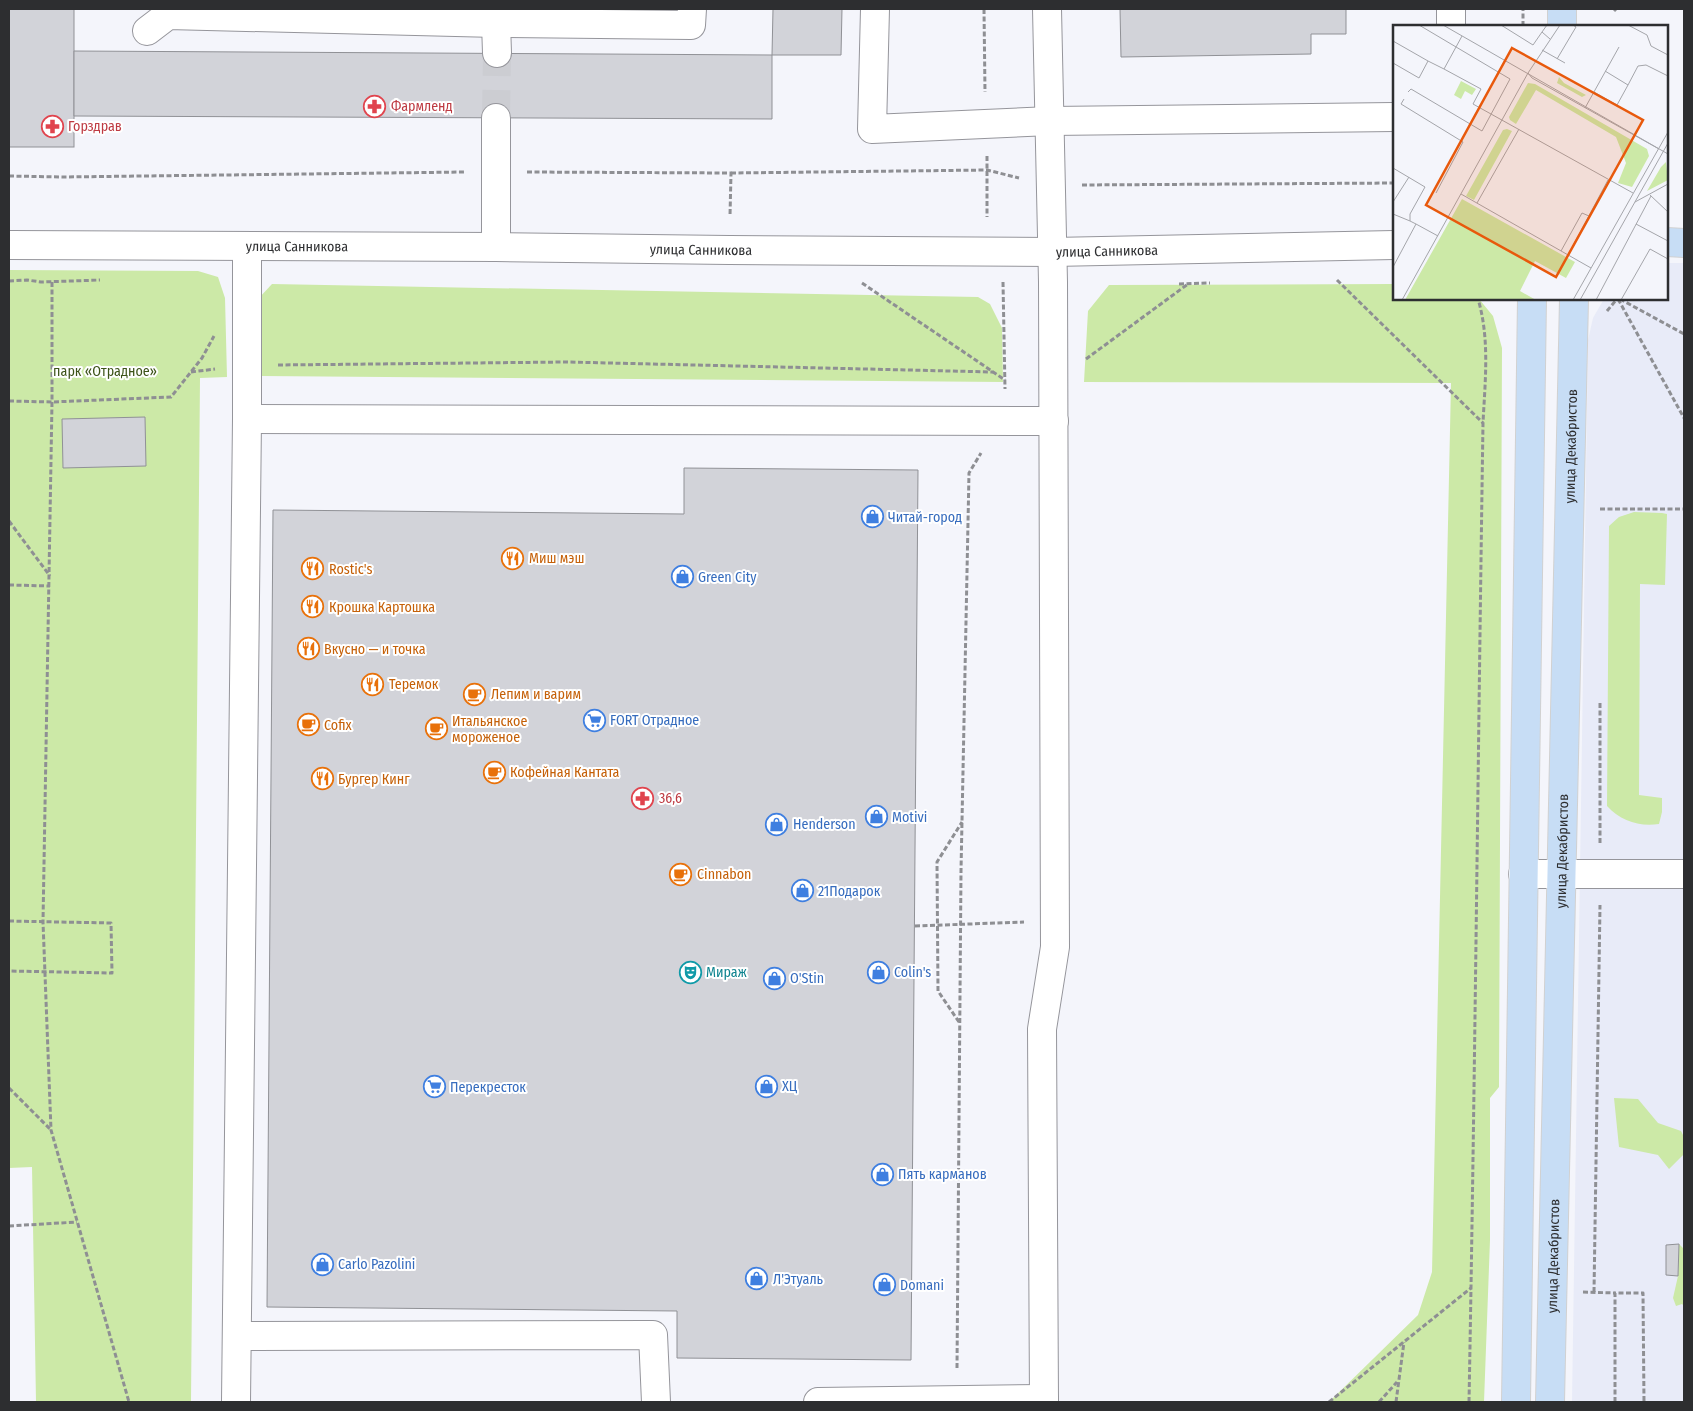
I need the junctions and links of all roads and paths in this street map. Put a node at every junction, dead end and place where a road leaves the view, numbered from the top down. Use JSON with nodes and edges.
{"nodes":[{"id":1,"x":692,"y":9,"type":"edge"},
{"id":2,"x":875,"y":9,"type":"edge"},
{"id":3,"x":1047,"y":9,"type":"edge"},
{"id":4,"x":1451,"y":9,"type":"edge"},
{"id":5,"x":1523,"y":9,"type":"edge"},
{"id":6,"x":1562,"y":9,"type":"edge"},
{"id":7,"x":496,"y":23,"type":"junction"},
{"id":8,"x":1451,"y":25,"type":"edge"},
{"id":9,"x":1523,"y":25,"type":"edge"},
{"id":10,"x":1562,"y":25,"type":"edge"},
{"id":11,"x":147,"y":30,"type":"dead end"},
{"id":12,"x":497,"y":54,"type":"tunnel mouth"},
{"id":13,"x":1393,"y":117,"type":"edge"},
{"id":14,"x":496,"y":118,"type":"tunnel mouth"},
{"id":15,"x":1050,"y":121,"type":"junction"},
{"id":16,"x":987,"y":170,"type":"dead end"},
{"id":17,"x":496,"y":172,"type":"junction"},
{"id":18,"x":9,"y":176,"type":"edge"},
{"id":19,"x":730,"y":216,"type":"dead end"},
{"id":20,"x":987,"y":217,"type":"dead end"},
{"id":21,"x":1668,"y":242,"type":"edge"},
{"id":22,"x":1684,"y":243,"type":"edge"},
{"id":23,"x":1393,"y":245,"type":"edge"},
{"id":24,"x":9,"y":246,"type":"edge"},
{"id":25,"x":496,"y":246,"type":"junction"},
{"id":26,"x":247,"y":247,"type":"junction"},
{"id":27,"x":1053,"y":252,"type":"junction"},
{"id":28,"x":857,"y":280,"type":"dead end"},
{"id":29,"x":1337,"y":280,"type":"dead end"},
{"id":30,"x":1003,"y":281,"type":"dead end"},
{"id":31,"x":52,"y":282,"type":"dead end"},
{"id":32,"x":1188,"y":284,"type":"dead end"},
{"id":33,"x":1478,"y":300,"type":"edge"},
{"id":34,"x":1532,"y":300,"type":"edge"},
{"id":35,"x":1574,"y":300,"type":"edge"},
{"id":36,"x":1617,"y":300,"type":"edge"},
{"id":37,"x":1619,"y":300,"type":"edge"},
{"id":38,"x":1620,"y":300,"type":"edge"},
{"id":39,"x":1606,"y":312,"type":"dead end"},
{"id":40,"x":216,"y":333,"type":"dead end"},
{"id":41,"x":1684,"y":334,"type":"edge"},
{"id":42,"x":1085,"y":360,"type":"dead end"},
{"id":43,"x":247,"y":366,"type":"junction"},
{"id":44,"x":191,"y":372,"type":"junction"},
{"id":45,"x":992,"y":372,"type":"junction"},
{"id":46,"x":1005,"y":380,"type":"junction"},
{"id":47,"x":9,"y":401,"type":"edge"},
{"id":48,"x":52,"y":402,"type":"junction"},
{"id":49,"x":1684,"y":418,"type":"edge"},
{"id":50,"x":247,"y":419,"type":"junction"},
{"id":51,"x":1000,"y":421,"type":"junction"},
{"id":52,"x":1054,"y":421,"type":"junction"},
{"id":53,"x":1483,"y":423,"type":"junction"},
{"id":54,"x":1599,"y":500,"type":"dead end"},
{"id":55,"x":1684,"y":509,"type":"edge"},
{"id":56,"x":9,"y":521,"type":"edge"},
{"id":57,"x":50,"y":577,"type":"junction"},
{"id":58,"x":9,"y":586,"type":"edge"},
{"id":59,"x":50,"y":586,"type":"junction"},
{"id":60,"x":1600,"y":697,"type":"dead end"},
{"id":61,"x":962,"y":821,"type":"junction"},
{"id":62,"x":1523,"y":874,"type":"junction"},
{"id":63,"x":1600,"y":874,"type":"junction"},
{"id":64,"x":1684,"y":874,"type":"edge"},
{"id":65,"x":1562,"y":875,"type":"junction"},
{"id":66,"x":1055,"y":920,"type":"junction"},
{"id":67,"x":9,"y":921,"type":"edge"},
{"id":68,"x":43,"y":922,"type":"junction"},
{"id":69,"x":937,"y":925,"type":"junction"},
{"id":70,"x":960,"y":925,"type":"junction"},
{"id":71,"x":915,"y":926,"type":"dead end"},
{"id":72,"x":9,"y":971,"type":"edge"},
{"id":73,"x":45,"y":972,"type":"junction"},
{"id":74,"x":960,"y":1023,"type":"junction"},
{"id":75,"x":9,"y":1088,"type":"edge"},
{"id":76,"x":51,"y":1130,"type":"junction"},
{"id":77,"x":76,"y":1222,"type":"junction"},
{"id":78,"x":9,"y":1226,"type":"edge"},
{"id":79,"x":1471,"y":1288,"type":"junction"},
{"id":80,"x":1580,"y":1292,"type":"dead end"},
{"id":81,"x":1594,"y":1292,"type":"junction"},
{"id":82,"x":1615,"y":1293,"type":"junction"},
{"id":83,"x":237,"y":1336,"type":"junction"},
{"id":84,"x":1404,"y":1341,"type":"junction"},
{"id":85,"x":957,"y":1376,"type":"dead end"},
{"id":86,"x":1397,"y":1382,"type":"junction"},
{"id":87,"x":1044,"y":1401,"type":"edge"},
{"id":88,"x":129,"y":1402,"type":"edge"},
{"id":89,"x":236,"y":1402,"type":"edge"},
{"id":90,"x":656,"y":1402,"type":"edge"},
{"id":91,"x":818,"y":1402,"type":"edge"},
{"id":92,"x":1329,"y":1402,"type":"edge"},
{"id":93,"x":1380,"y":1402,"type":"edge"},
{"id":94,"x":1396,"y":1402,"type":"edge"},
{"id":95,"x":1469,"y":1402,"type":"edge"},
{"id":96,"x":1516,"y":1402,"type":"edge"},
{"id":97,"x":1550,"y":1402,"type":"edge"},
{"id":98,"x":1615,"y":1402,"type":"edge"},
{"id":99,"x":1644,"y":1402,"type":"edge"}],
"edges":[{"from":1,"to":7,"type":"street"},
{"from":2,"to":15,"type":"street"},
{"from":3,"to":15,"type":"street"},
{"from":4,"to":8,"type":"street"},
{"from":5,"to":9,"type":"path"},
{"from":6,"to":10,"type":"main road"},
{"from":7,"to":11,"type":"street"},
{"from":7,"to":12,"type":"street"},
{"from":13,"to":15,"type":"street"},
{"from":14,"to":17,"type":"street"},
{"from":15,"to":27,"type":"street"},
{"from":16,"to":20,"type":"path"},
{"from":17,"to":18,"type":"path"},
{"from":17,"to":19,"type":"path"},
{"from":17,"to":25,"type":"street"},
{"from":21,"to":22,"type":"main road"},
{"from":23,"to":27,"type":"street","name":"улица Санникова"},
{"from":24,"to":26,"type":"street","name":"улица Санникова"},
{"from":25,"to":26,"type":"street","name":"улица Санникова"},
{"from":25,"to":27,"type":"street","name":"улица Санникова"},
{"from":26,"to":43,"type":"street"},
{"from":27,"to":52,"type":"street"},
{"from":28,"to":45,"type":"path"},
{"from":29,"to":53,"type":"path"},
{"from":30,"to":46,"type":"path"},
{"from":31,"to":48,"type":"path"},
{"from":32,"to":42,"type":"path"},
{"from":33,"to":53,"type":"path"},
{"from":34,"to":62,"type":"main road"},
{"from":35,"to":65,"type":"main road","name":"улица Декабристов"},
{"from":36,"to":39,"type":"path"},
{"from":37,"to":49,"type":"path"},
{"from":38,"to":41,"type":"path"},
{"from":40,"to":44,"type":"path"},
{"from":43,"to":44,"type":"path"},
{"from":43,"to":45,"type":"path"},
{"from":43,"to":50,"type":"street"},
{"from":44,"to":48,"type":"path"},
{"from":45,"to":46,"type":"path"},
{"from":46,"to":51,"type":"path"},
{"from":47,"to":48,"type":"path"},
{"from":48,"to":57,"type":"path"},
{"from":50,"to":51,"type":"street"},
{"from":50,"to":83,"type":"street"},
{"from":51,"to":52,"type":"street"},
{"from":51,"to":61,"type":"path"},
{"from":52,"to":66,"type":"street"},
{"from":53,"to":79,"type":"path"},
{"from":54,"to":55,"type":"path"},
{"from":56,"to":57,"type":"path"},
{"from":57,"to":59,"type":"path"},
{"from":58,"to":59,"type":"path"},
{"from":59,"to":68,"type":"path"},
{"from":60,"to":63,"type":"path"},
{"from":61,"to":69,"type":"path"},
{"from":61,"to":70,"type":"path"},
{"from":62,"to":65,"type":"street"},
{"from":62,"to":96,"type":"main road"},
{"from":63,"to":64,"type":"street"},
{"from":63,"to":65,"type":"street"},
{"from":63,"to":81,"type":"path"},
{"from":65,"to":97,"type":"main road","name":"улица Декабристов"},
{"from":66,"to":70,"type":"path"},
{"from":66,"to":87,"type":"street"},
{"from":67,"to":68,"type":"path"},
{"from":68,"to":73,"type":"path"},
{"from":68,"to":73,"type":"path"},
{"from":69,"to":70,"type":"path"},
{"from":69,"to":71,"type":"path"},
{"from":69,"to":74,"type":"path"},
{"from":70,"to":74,"type":"path"},
{"from":72,"to":73,"type":"path"},
{"from":73,"to":76,"type":"path"},
{"from":74,"to":85,"type":"path"},
{"from":75,"to":76,"type":"path"},
{"from":76,"to":77,"type":"path"},
{"from":77,"to":78,"type":"path"},
{"from":77,"to":88,"type":"path"},
{"from":79,"to":84,"type":"path"},
{"from":79,"to":95,"type":"path"},
{"from":80,"to":81,"type":"path"},
{"from":81,"to":82,"type":"path"},
{"from":82,"to":98,"type":"path"},
{"from":82,"to":99,"type":"path"},
{"from":83,"to":89,"type":"street"},
{"from":83,"to":90,"type":"street"},
{"from":84,"to":86,"type":"path"},
{"from":84,"to":92,"type":"path"},
{"from":86,"to":93,"type":"path"},
{"from":86,"to":94,"type":"path"},
{"from":87,"to":91,"type":"street"}]}
